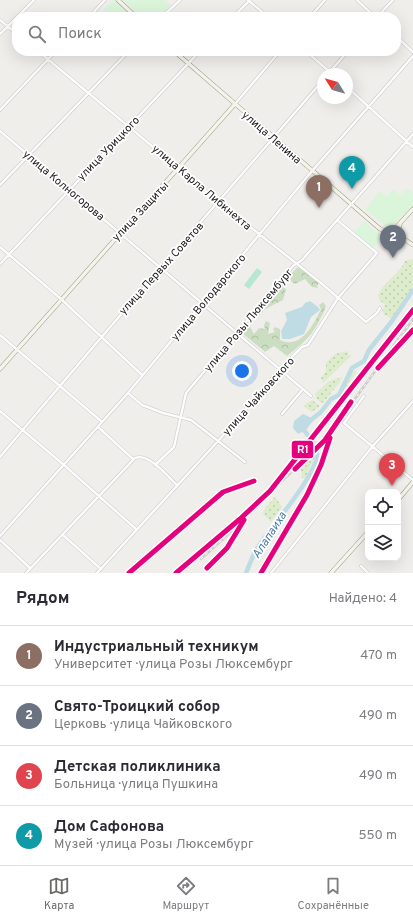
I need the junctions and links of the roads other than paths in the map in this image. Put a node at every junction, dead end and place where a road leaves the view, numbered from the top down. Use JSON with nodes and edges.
{"nodes":[{"id":1,"x":34,"y":0,"type":"edge"},
{"id":2,"x":105,"y":0,"type":"edge"},
{"id":3,"x":118,"y":0,"type":"edge"},
{"id":4,"x":180,"y":0,"type":"edge"},
{"id":5,"x":249,"y":0,"type":"edge"},
{"id":6,"x":325,"y":0,"type":"edge"},
{"id":7,"x":357,"y":0,"type":"edge"},
{"id":8,"x":393,"y":0,"type":"edge"},
{"id":9,"x":22,"y":12,"type":"edge"},
{"id":10,"x":94,"y":12,"type":"edge"},
{"id":11,"x":131,"y":12,"type":"edge"},
{"id":12,"x":167,"y":12,"type":"edge"},
{"id":13,"x":238,"y":12,"type":"edge"},
{"id":14,"x":262,"y":12,"type":"edge"},
{"id":15,"x":314,"y":12,"type":"edge"},
{"id":16,"x":370,"y":12,"type":"edge"},
{"id":17,"x":381,"y":12,"type":"edge"},
{"id":18,"x":0,"y":20,"type":"edge"},
{"id":19,"x":12,"y":22,"type":"edge"},
{"id":20,"x":8,"y":26,"type":"junction"},
{"id":21,"x":12,"y":30,"type":"edge"},
{"id":22,"x":0,"y":34,"type":"edge"},
{"id":23,"x":401,"y":41,"type":"edge"},
{"id":24,"x":413,"y":52,"type":"edge"},
{"id":25,"x":44,"y":56,"type":"edge"},
{"id":26,"x":51,"y":56,"type":"edge"},
{"id":27,"x":123,"y":56,"type":"edge"},
{"id":28,"x":179,"y":56,"type":"edge"},
{"id":29,"x":195,"y":56,"type":"edge"},
{"id":30,"x":276,"y":56,"type":"edge"},
{"id":31,"x":311,"y":56,"type":"edge"},
{"id":32,"x":344,"y":56,"type":"edge"},
{"id":33,"x":413,"y":56,"type":"edge"},
{"id":34,"x":48,"y":59,"type":"junction"},
{"id":35,"x":188,"y":64,"type":"junction"},
{"id":36,"x":325,"y":68,"type":"edge"},
{"id":37,"x":334,"y":68,"type":"edge"},
{"id":38,"x":317,"y":87,"type":"edge"},
{"id":39,"x":88,"y":93,"type":"junction"},
{"id":40,"x":353,"y":93,"type":"edge"},
{"id":41,"x":235,"y":104,"type":"junction"},
{"id":42,"x":369,"y":107,"type":"junction"},
{"id":43,"x":0,"y":110,"type":"edge"},
{"id":44,"x":129,"y":127,"type":"junction"},
{"id":45,"x":0,"y":131,"type":"edge"},
{"id":46,"x":413,"y":134,"type":"edge"},
{"id":47,"x":274,"y":138,"type":"junction"},
{"id":48,"x":407,"y":141,"type":"junction"},
{"id":49,"x":413,"y":147,"type":"edge"},
{"id":50,"x":28,"y":155,"type":"junction"},
{"id":51,"x":179,"y":169,"type":"junction"},
{"id":52,"x":312,"y":171,"type":"junction"},
{"id":53,"x":0,"y":185,"type":"edge"},
{"id":54,"x":69,"y":190,"type":"junction"},
{"id":55,"x":219,"y":202,"type":"junction"},
{"id":56,"x":350,"y":204,"type":"junction"},
{"id":57,"x":413,"y":209,"type":"edge"},
{"id":58,"x":337,"y":220,"type":"junction"},
{"id":59,"x":402,"y":221,"type":"junction"},
{"id":60,"x":120,"y":232,"type":"junction"},
{"id":61,"x":390,"y":234,"type":"junction"},
{"id":62,"x":260,"y":235,"type":"junction"},
{"id":63,"x":401,"y":237,"type":"junction"},
{"id":64,"x":413,"y":245,"type":"edge"},
{"id":65,"x":0,"y":247,"type":"edge"},
{"id":66,"x":8,"y":254,"type":"junction"},
{"id":67,"x":0,"y":264,"type":"edge"},
{"id":68,"x":296,"y":264,"type":"junction"},
{"id":69,"x":160,"y":267,"type":"junction"},
{"id":70,"x":338,"y":298,"type":"junction"},
{"id":71,"x":61,"y":299,"type":"junction"},
{"id":72,"x":202,"y":303,"type":"junction"},
{"id":73,"x":380,"y":308,"type":"dead end"},
{"id":74,"x":237,"y":333,"type":"junction"},
{"id":75,"x":0,"y":334,"type":"edge"},
{"id":76,"x":101,"y":335,"type":"junction"},
{"id":77,"x":17,"y":349,"type":"junction"},
{"id":78,"x":280,"y":369,"type":"junction"},
{"id":79,"x":0,"y":370,"type":"edge"},
{"id":80,"x":142,"y":375,"type":"junction"},
{"id":81,"x":61,"y":385,"type":"junction"},
{"id":82,"x":303,"y":389,"type":"junction"},
{"id":83,"x":128,"y":393,"type":"junction"},
{"id":84,"x":311,"y":396,"type":"dead end"},
{"id":85,"x":364,"y":396,"type":"dead end"},
{"id":86,"x":413,"y":401,"type":"edge"},
{"id":87,"x":0,"y":411,"type":"edge"},
{"id":88,"x":282,"y":414,"type":"dead end"},
{"id":89,"x":182,"y":416,"type":"junction"},
{"id":90,"x":102,"y":421,"type":"junction"},
{"id":91,"x":98,"y":427,"type":"junction"},
{"id":92,"x":23,"y":430,"type":"junction"},
{"id":93,"x":219,"y":440,"type":"junction"},
{"id":94,"x":372,"y":447,"type":"junction"},
{"id":95,"x":0,"y":457,"type":"edge"},
{"id":96,"x":133,"y":458,"type":"junction"},
{"id":97,"x":245,"y":462,"type":"dead end"},
{"id":98,"x":64,"y":465,"type":"junction"},
{"id":99,"x":155,"y":465,"type":"junction"},
{"id":100,"x":413,"y":481,"type":"edge"},
{"id":101,"x":177,"y":485,"type":"junction"},
{"id":102,"x":99,"y":496,"type":"junction"},
{"id":103,"x":401,"y":496,"type":"edge"},
{"id":104,"x":136,"y":529,"type":"junction"},
{"id":105,"x":64,"y":535,"type":"junction"},
{"id":106,"x":365,"y":535,"type":"edge"},
{"id":107,"x":0,"y":536,"type":"edge"},
{"id":108,"x":0,"y":540,"type":"edge"},
{"id":109,"x":361,"y":566,"type":"dead end"},
{"id":110,"x":30,"y":568,"type":"junction"},
{"id":111,"x":101,"y":569,"type":"junction"},
{"id":112,"x":26,"y":573,"type":"edge"},
{"id":113,"x":97,"y":573,"type":"edge"},
{"id":114,"x":271,"y":573,"type":"edge"},
{"id":115,"x":331,"y":573,"type":"edge"},
{"id":116,"x":368,"y":573,"type":"edge"}],
"edges":[{"from":1,"to":9,"type":"street"},
{"from":2,"to":10,"type":"street"},
{"from":3,"to":11,"type":"street"},
{"from":4,"to":12,"type":"street"},
{"from":5,"to":13,"type":"street"},
{"from":5,"to":14,"type":"street"},
{"from":6,"to":15,"type":"street"},
{"from":7,"to":16,"type":"street"},
{"from":8,"to":17,"type":"street"},
{"from":18,"to":20,"type":"street"},
{"from":19,"to":20,"type":"street"},
{"from":20,"to":21,"type":"street"},
{"from":20,"to":22,"type":"street"},
{"from":23,"to":24,"type":"street"},
{"from":25,"to":34,"type":"street","name":"улица Карла Либкнехта"},
{"from":26,"to":34,"type":"street"},
{"from":27,"to":39,"type":"street"},
{"from":28,"to":35,"type":"street","name":"улица Ленина"},
{"from":29,"to":35,"type":"street","name":"улица Урицкого"},
{"from":30,"to":41,"type":"street","name":"улица Защиты"},
{"from":31,"to":36,"type":"street"},
{"from":32,"to":37,"type":"street"},
{"from":33,"to":42,"type":"street","name":"улица Володарского"},
{"from":34,"to":39,"type":"street","name":"улица Карла Либкнехта"},
{"from":34,"to":43,"type":"street"},
{"from":35,"to":41,"type":"street","name":"улица Ленина"},
{"from":35,"to":44,"type":"street","name":"улица Урицкого"},
{"from":38,"to":47,"type":"street","name":"улица Первых Советов"},
{"from":39,"to":44,"type":"street","name":"улица Карла Либкнехта"},
{"from":39,"to":50,"type":"street"},
{"from":40,"to":42,"type":"street"},
{"from":41,"to":47,"type":"street","name":"улица Ленина"},
{"from":41,"to":51,"type":"street","name":"улица Защиты"},
{"from":42,"to":48,"type":"street"},
{"from":42,"to":52,"type":"street","name":"улица Володарского"},
{"from":44,"to":51,"type":"street","name":"улица Карла Либкнехта"},
{"from":44,"to":54,"type":"street","name":"улица Урицкого"},
{"from":45,"to":50,"type":"street","name":"улица Колногорова"},
{"from":46,"to":48,"type":"street","name":"улица Розы Люксембург"},
{"from":47,"to":52,"type":"street","name":"улица Ленина"},
{"from":47,"to":55,"type":"street","name":"улица Первых Советов"},
{"from":48,"to":49,"type":"street"},
{"from":48,"to":56,"type":"street","name":"улица Розы Люксембург"},
{"from":50,"to":53,"type":"street"},
{"from":50,"to":54,"type":"street","name":"улица Колногорова"},
{"from":51,"to":55,"type":"street","name":"улица Карла Либкнехта"},
{"from":51,"to":60,"type":"street","name":"улица Защиты"},
{"from":52,"to":56,"type":"street","name":"улица Ленина"},
{"from":52,"to":62,"type":"street","name":"улица Володарского"},
{"from":54,"to":60,"type":"street","name":"улица Колногорова"},
{"from":54,"to":66,"type":"street","name":"улица Урицкого"},
{"from":55,"to":62,"type":"street","name":"улица Карла Либкнехта"},
{"from":55,"to":69,"type":"street","name":"улица Первых Советов"},
{"from":56,"to":58,"type":"street","name":"улица Розы Люксембург"},
{"from":56,"to":61,"type":"street","name":"улица Ленина"},
{"from":57,"to":59,"type":"street"},
{"from":58,"to":68,"type":"street","name":"улица Розы Люксембург"},
{"from":58,"to":70,"type":"street","name":"улица Чайковского"},
{"from":59,"to":61,"type":"street"},
{"from":59,"to":63,"type":"street"},
{"from":60,"to":69,"type":"street","name":"улица Колногорова"},
{"from":60,"to":71,"type":"street","name":"улица Защиты"},
{"from":61,"to":63,"type":"street","name":"улица Ленина"},
{"from":62,"to":68,"type":"street","name":"улица Карла Либкнехта"},
{"from":62,"to":72,"type":"street","name":"улица Володарского"},
{"from":63,"to":64,"type":"street","name":"улица Ленина"},
{"from":65,"to":66,"type":"street"},
{"from":66,"to":67,"type":"street","name":"улица Урицкого"},
{"from":66,"to":71,"type":"street"},
{"from":68,"to":70,"type":"street","name":"улица Карла Либкнехта"},
{"from":68,"to":74,"type":"street","name":"улица Розы Люксембург"},
{"from":69,"to":72,"type":"street","name":"улица Колногорова"},
{"from":69,"to":76,"type":"street","name":"улица Первых Советов"},
{"from":70,"to":73,"type":"street","name":"улица Карла Либкнехта"},
{"from":70,"to":78,"type":"street","name":"улица Чайковского"},
{"from":71,"to":76,"type":"street"},
{"from":71,"to":77,"type":"street","name":"улица Защиты"},
{"from":72,"to":74,"type":"street","name":"улица Колногорова"},
{"from":72,"to":80,"type":"street","name":"улица Володарского"},
{"from":74,"to":78,"type":"street","name":"улица Колногорова"},
{"from":74,"to":89,"type":"street","name":"улица Розы Люксембург"},
{"from":75,"to":77,"type":"street"},
{"from":76,"to":80,"type":"street"},
{"from":76,"to":81,"type":"street","name":"улица Первых Советов"},
{"from":77,"to":79,"type":"street","name":"улица Защиты"},
{"from":77,"to":81,"type":"street"},
{"from":78,"to":82,"type":"street","name":"улица Колногорова"},
{"from":78,"to":93,"type":"street","name":"улица Чайковского"},
{"from":80,"to":83,"type":"street","name":"улица Володарского"},
{"from":81,"to":90,"type":"street"},
{"from":81,"to":92,"type":"street","name":"улица Первых Советов"},
{"from":82,"to":84,"type":"street","name":"улица Колногорова"},
{"from":82,"to":88,"type":"street"},
{"from":83,"to":89,"type":"street"},
{"from":83,"to":90,"type":"street","name":"улица Володарского"},
{"from":85,"to":94,"type":"street"},
{"from":86,"to":94,"type":"street"},
{"from":87,"to":92,"type":"street"},
{"from":89,"to":93,"type":"street"},
{"from":89,"to":99,"type":"street","name":"улица Розы Люксембург"},
{"from":90,"to":91,"type":"street","name":"улица Володарского"},
{"from":91,"to":96,"type":"street"},
{"from":91,"to":98,"type":"street","name":"улица Володарского"},
{"from":92,"to":95,"type":"street","name":"улица Первых Советов"},
{"from":92,"to":98,"type":"street"},
{"from":93,"to":97,"type":"street"},
{"from":93,"to":101,"type":"street","name":"улица Чайковского"},
{"from":94,"to":100,"type":"street"},
{"from":94,"to":114,"type":"street"},
{"from":96,"to":99,"type":"street"},
{"from":96,"to":102,"type":"street"},
{"from":98,"to":102,"type":"street"},
{"from":98,"to":107,"type":"street","name":"улица Володарского"},
{"from":99,"to":101,"type":"street"},
{"from":100,"to":103,"type":"street"},
{"from":101,"to":104,"type":"street","name":"улица Чайковского"},
{"from":102,"to":104,"type":"street"},
{"from":102,"to":105,"type":"street"},
{"from":104,"to":111,"type":"street","name":"улица Чайковского"},
{"from":105,"to":110,"type":"street"},
{"from":105,"to":111,"type":"street"},
{"from":106,"to":115,"type":"street"},
{"from":108,"to":110,"type":"street"},
{"from":109,"to":116,"type":"street"},
{"from":110,"to":112,"type":"street"},
{"from":111,"to":113,"type":"street","name":"улица Чайковского"}]}
